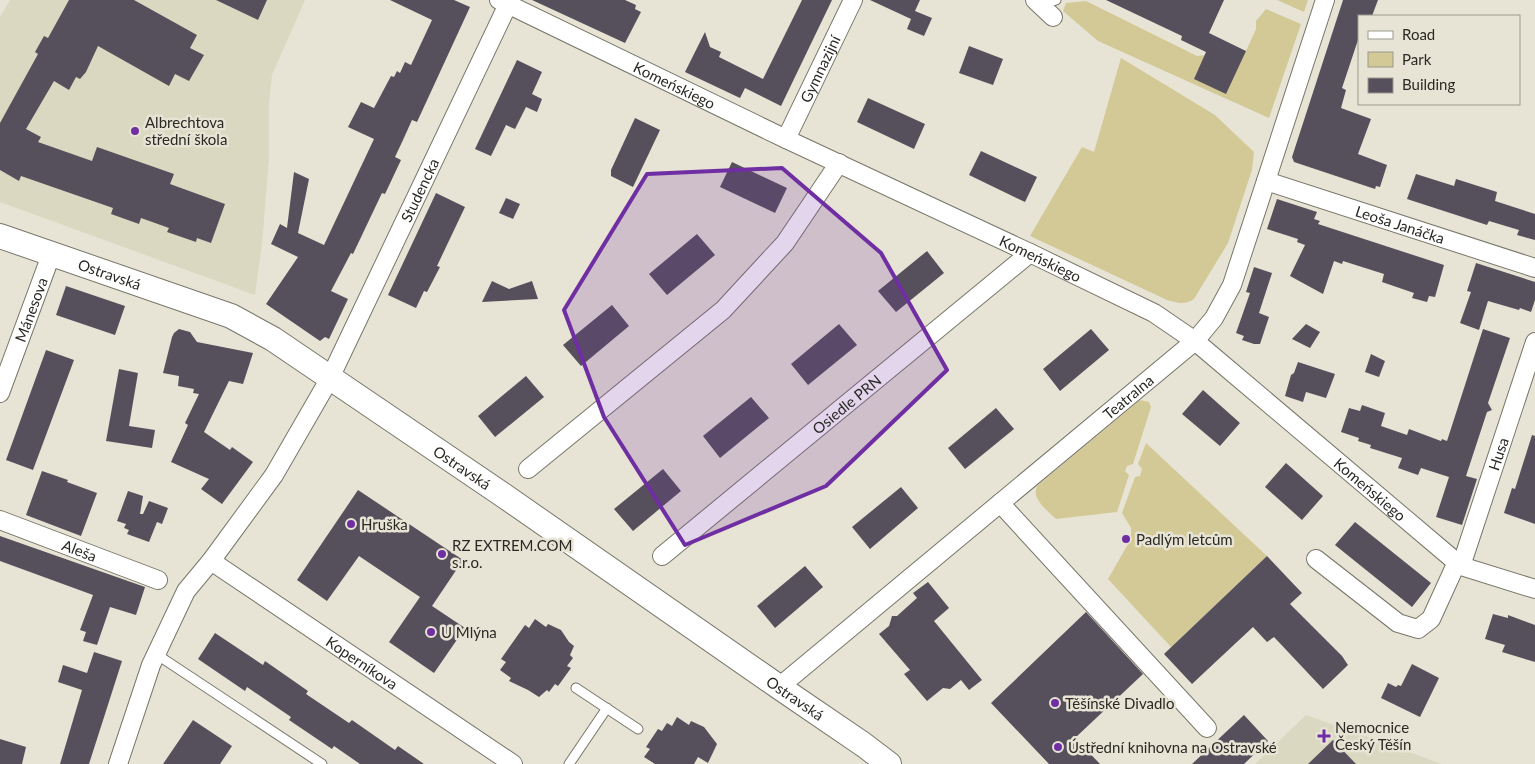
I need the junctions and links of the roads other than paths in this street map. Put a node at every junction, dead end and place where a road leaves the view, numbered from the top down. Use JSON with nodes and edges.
{"nodes":[{"id":1,"x":852,"y":0,"type":"edge"},
{"id":2,"x":1325,"y":0,"type":"edge"},
{"id":3,"x":505,"y":1,"type":"edge"},
{"id":4,"x":786,"y":139,"type":"junction"},
{"id":5,"x":839,"y":163,"type":"junction"},
{"id":6,"x":1266,"y":181,"type":"junction"},
{"id":7,"x":0,"y":236,"type":"edge"},
{"id":8,"x":1030,"y":253,"type":"junction"},
{"id":9,"x":51,"y":255,"type":"junction"},
{"id":10,"x":1535,"y":268,"type":"edge"},
{"id":11,"x":1195,"y":341,"type":"junction"},
{"id":12,"x":1535,"y":342,"type":"edge"},
{"id":13,"x":330,"y":378,"type":"junction"},
{"id":14,"x":0,"y":393,"type":"edge"},
{"id":15,"x":528,"y":469,"type":"dead end"},
{"id":16,"x":1000,"y":504,"type":"junction"},
{"id":17,"x":0,"y":520,"type":"edge"},
{"id":18,"x":662,"y":556,"type":"dead end"},
{"id":19,"x":1316,"y":559,"type":"dead end"},
{"id":20,"x":211,"y":561,"type":"junction"},
{"id":21,"x":1459,"y":564,"type":"junction"},
{"id":22,"x":158,"y":580,"type":"dead end"},
{"id":23,"x":1535,"y":589,"type":"edge"},
{"id":24,"x":156,"y":654,"type":"junction"},
{"id":25,"x":576,"y":688,"type":"dead end"},
{"id":26,"x":779,"y":688,"type":"junction"},
{"id":27,"x":607,"y":708,"type":"junction"},
{"id":28,"x":1207,"y":728,"type":"dead end"},
{"id":29,"x":638,"y":729,"type":"dead end"},
{"id":30,"x":118,"y":764,"type":"edge"},
{"id":31,"x":322,"y":764,"type":"edge"},
{"id":32,"x":513,"y":764,"type":"edge"},
{"id":33,"x":569,"y":764,"type":"edge"},
{"id":34,"x":890,"y":764,"type":"edge"}],
"edges":[{"from":1,"to":4,"type":"street","name":"Gymnazijní"},
{"from":2,"to":6,"type":"street","name":"Teatralna"},
{"from":3,"to":4,"type":"street","name":"Komeńskiego"},
{"from":3,"to":13,"type":"street","name":"Studencka"},
{"from":4,"to":5,"type":"street","name":"Komeńskiego"},
{"from":5,"to":8,"type":"street","name":"Komeńskiego"},
{"from":5,"to":15,"type":"street"},
{"from":6,"to":10,"type":"street","name":"Leoša Janáčka"},
{"from":6,"to":11,"type":"street","name":"Teatralna"},
{"from":7,"to":9,"type":"street","name":"Ostravská"},
{"from":8,"to":11,"type":"street","name":"Komeńskiego"},
{"from":8,"to":18,"type":"street","name":"Osiedle PRN"},
{"from":9,"to":13,"type":"street","name":"Ostravská"},
{"from":9,"to":14,"type":"street","name":"Mánesova"},
{"from":11,"to":16,"type":"street","name":"Teatralna"},
{"from":11,"to":21,"type":"street","name":"Komeńskiego"},
{"from":12,"to":21,"type":"street","name":"Husa"},
{"from":13,"to":20,"type":"street"},
{"from":13,"to":26,"type":"street","name":"Ostravská"},
{"from":16,"to":26,"type":"street","name":"Teatralna"},
{"from":16,"to":28,"type":"street"},
{"from":17,"to":22,"type":"street","name":"Aleša"},
{"from":19,"to":21,"type":"street","name":"Husa"},
{"from":20,"to":24,"type":"street"},
{"from":20,"to":32,"type":"street","name":"Koperníkova"},
{"from":21,"to":23,"type":"street","name":"Komeńskiego"},
{"from":24,"to":30,"type":"street"},
{"from":24,"to":31,"type":"lane"},
{"from":25,"to":27,"type":"lane"},
{"from":26,"to":34,"type":"street","name":"Ostravská"},
{"from":27,"to":29,"type":"lane"},
{"from":27,"to":33,"type":"lane"}]}
